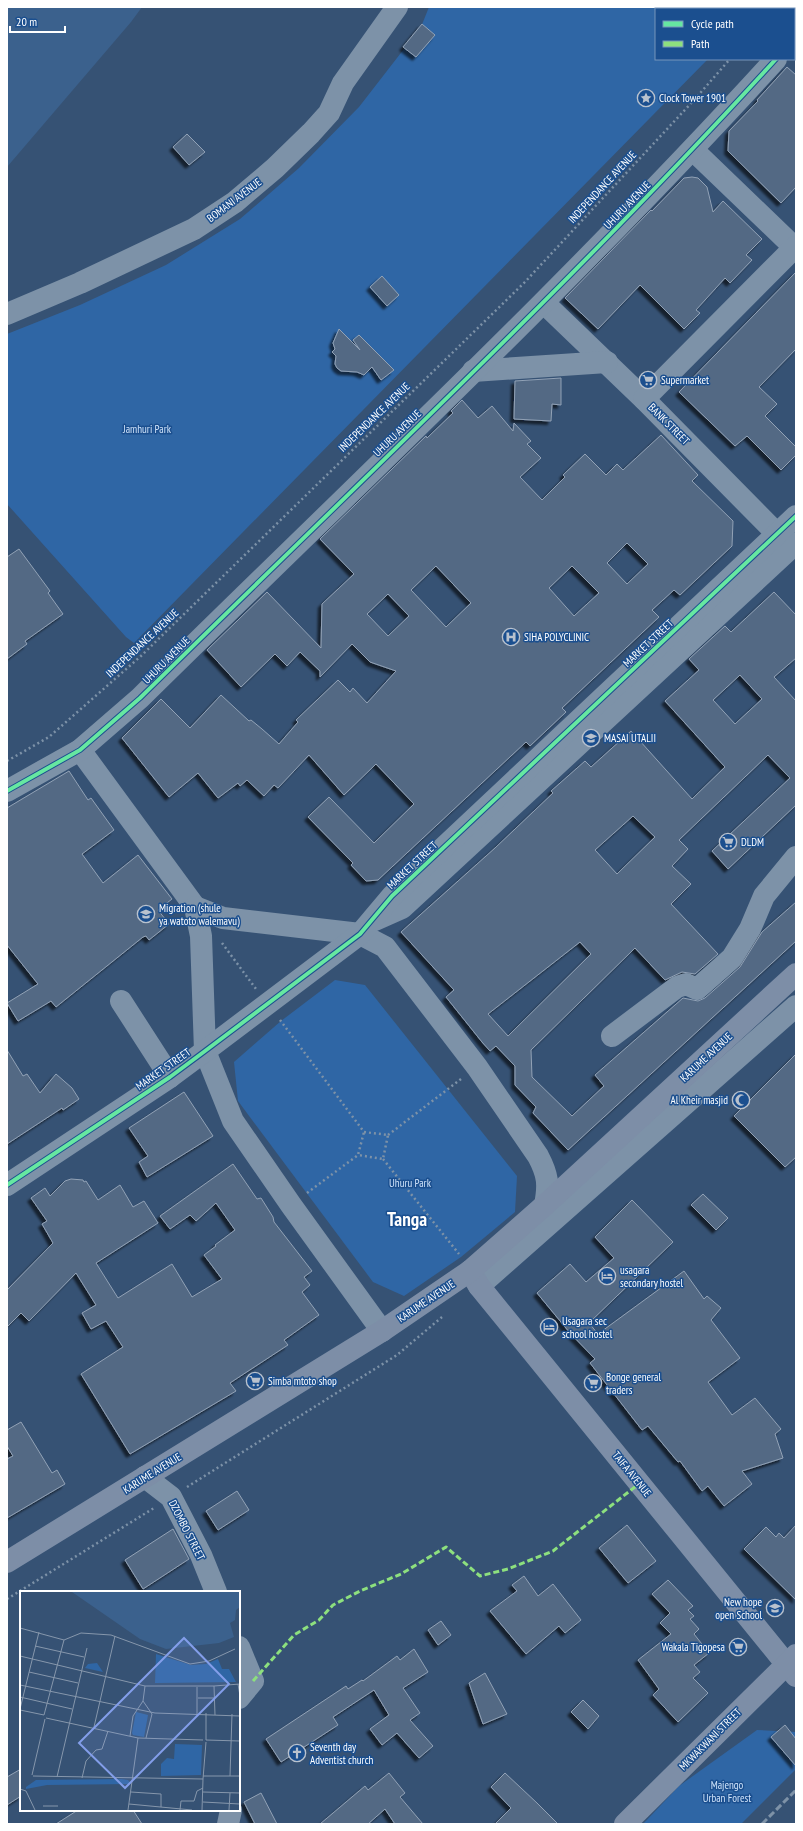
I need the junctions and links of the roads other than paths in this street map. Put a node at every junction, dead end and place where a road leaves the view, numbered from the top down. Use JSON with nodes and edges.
{"nodes":[{"id":1,"x":397,"y":7,"type":"edge"},
{"id":2,"x":775,"y":60,"type":"edge"},
{"id":3,"x":693,"y":150,"type":"junction"},
{"id":4,"x":795,"y":248,"type":"edge"},
{"id":5,"x":544,"y":303,"type":"junction"},
{"id":6,"x":7,"y":314,"type":"edge"},
{"id":7,"x":607,"y":362,"type":"junction"},
{"id":8,"x":473,"y":372,"type":"junction"},
{"id":9,"x":644,"y":399,"type":"junction"},
{"id":10,"x":796,"y":516,"type":"edge"},
{"id":11,"x":788,"y":541,"type":"edge"},
{"id":12,"x":80,"y":750,"type":"junction"},
{"id":13,"x":7,"y":792,"type":"edge"},
{"id":14,"x":796,"y":857,"type":"edge"},
{"id":15,"x":195,"y":907,"type":"junction"},
{"id":16,"x":366,"y":927,"type":"junction"},
{"id":17,"x":796,"y":974,"type":"edge"},
{"id":18,"x":121,"y":1001,"type":"dead end"},
{"id":19,"x":796,"y":1006,"type":"edge"},
{"id":20,"x":612,"y":1036,"type":"dead end"},
{"id":21,"x":205,"y":1051,"type":"junction"},
{"id":22,"x":170,"y":1077,"type":"junction"},
{"id":23,"x":7,"y":1185,"type":"edge"},
{"id":24,"x":545,"y":1205,"type":"junction"},
{"id":25,"x":474,"y":1278,"type":"junction"},
{"id":26,"x":382,"y":1330,"type":"junction"},
{"id":27,"x":145,"y":1477,"type":"junction"},
{"id":28,"x":7,"y":1562,"type":"edge"},
{"id":29,"x":216,"y":1591,"type":"edge"},
{"id":30,"x":240,"y":1649,"type":"edge"},
{"id":31,"x":793,"y":1665,"type":"edge"},
{"id":32,"x":240,"y":1697,"type":"edge"},
{"id":33,"x":231,"y":1811,"type":"edge"},
{"id":34,"x":228,"y":1824,"type":"edge"},
{"id":35,"x":625,"y":1824,"type":"edge"}],
"edges":[{"from":1,"to":6,"type":"street","name":"BOMANI AVENUE"},
{"from":2,"to":3,"type":"street","name":"UHURU AVENUE"},
{"from":3,"to":4,"type":"street"},
{"from":3,"to":5,"type":"street","name":"UHURU AVENUE"},
{"from":4,"to":9,"type":"street"},
{"from":5,"to":7,"type":"street","name":"BANK STREET"},
{"from":5,"to":8,"type":"street","name":"UHURU AVENUE"},
{"from":7,"to":8,"type":"street"},
{"from":7,"to":9,"type":"street","name":"BANK STREET"},
{"from":8,"to":12,"type":"street","name":"UHURU AVENUE"},
{"from":9,"to":11,"type":"street","name":"BANK STREET"},
{"from":10,"to":11,"type":"street","name":"MARKET STREET"},
{"from":11,"to":16,"type":"street","name":"MARKET STREET"},
{"from":12,"to":13,"type":"street","name":"UHURU AVENUE"},
{"from":12,"to":15,"type":"street"},
{"from":14,"to":20,"type":"street"},
{"from":15,"to":16,"type":"street"},
{"from":15,"to":21,"type":"street"},
{"from":16,"to":21,"type":"street","name":"MARKET STREET"},
{"from":16,"to":24,"type":"street"},
{"from":17,"to":24,"type":"main road","name":"KARUME AVENUE"},
{"from":18,"to":22,"type":"street"},
{"from":19,"to":25,"type":"street"},
{"from":21,"to":22,"type":"street","name":"MARKET STREET"},
{"from":21,"to":26,"type":"street"},
{"from":22,"to":23,"type":"street","name":"MARKET STREET"},
{"from":24,"to":25,"type":"main road","name":"KARUME AVENUE"},
{"from":25,"to":26,"type":"main road","name":"KARUME AVENUE"},
{"from":25,"to":31,"type":"main road","name":"TAIFA AVENUE"},
{"from":26,"to":27,"type":"main road","name":"KARUME AVENUE"},
{"from":27,"to":28,"type":"main road","name":"KARUME AVENUE"},
{"from":27,"to":29,"type":"street","name":"DZOMBO STREET"},
{"from":30,"to":32,"type":"street"},
{"from":31,"to":35,"type":"main road","name":"MKWAKWANI STREET"},
{"from":33,"to":34,"type":"street"}]}
